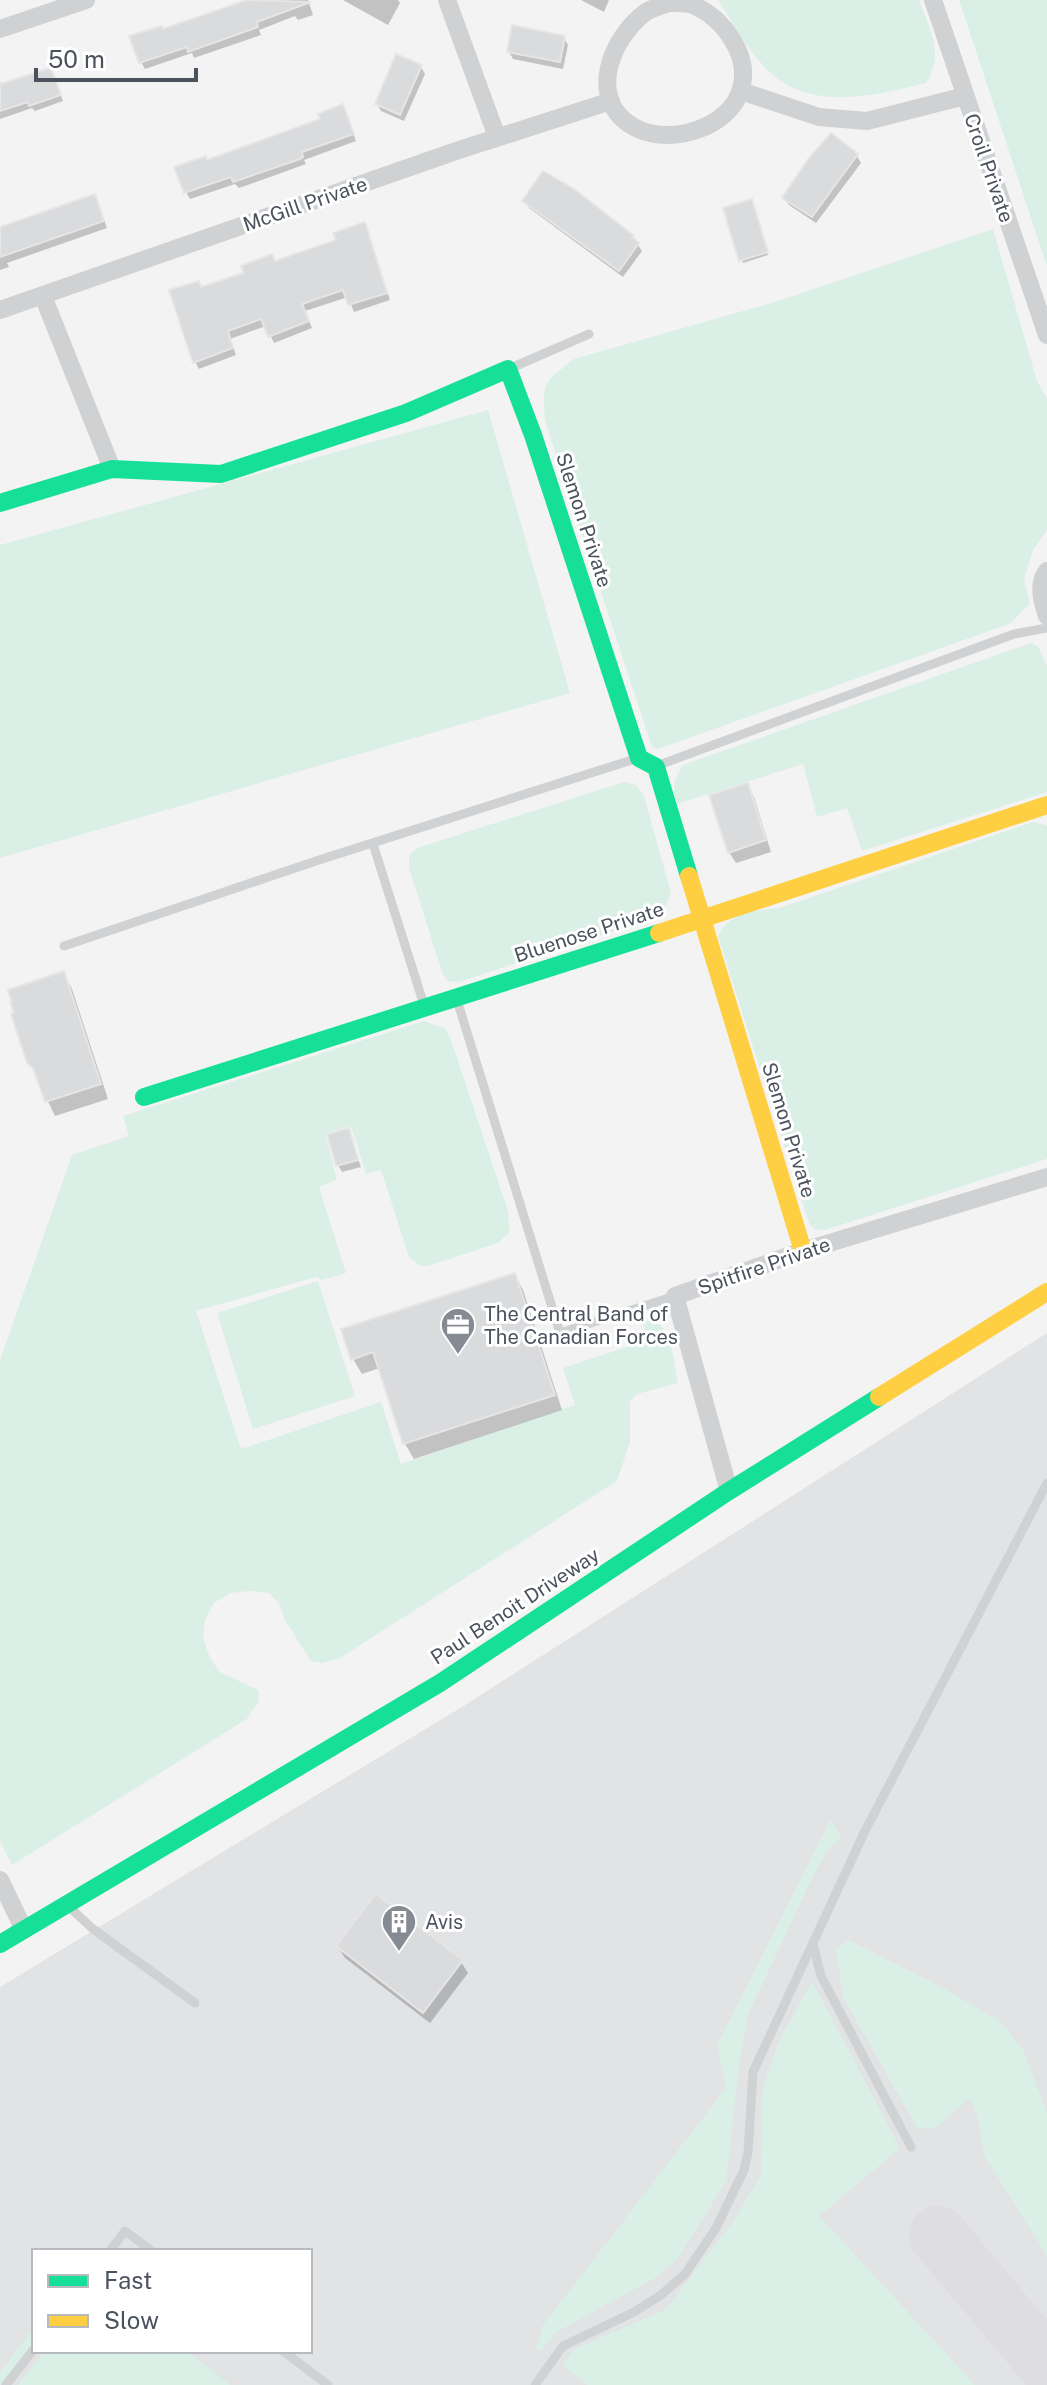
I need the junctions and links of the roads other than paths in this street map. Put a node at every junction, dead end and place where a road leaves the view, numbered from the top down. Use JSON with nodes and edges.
{"nodes":[{"id":1,"x":86,"y":0,"type":"edge"},
{"id":2,"x":447,"y":0,"type":"edge"},
{"id":3,"x":933,"y":0,"type":"edge"},
{"id":4,"x":691,"y":2,"type":"edge"},
{"id":5,"x":0,"y":29,"type":"edge"},
{"id":6,"x":741,"y":91,"type":"junction"},
{"id":7,"x":965,"y":96,"type":"junction"},
{"id":8,"x":611,"y":101,"type":"junction"},
{"id":9,"x":497,"y":137,"type":"junction"},
{"id":10,"x":43,"y":296,"type":"junction"},
{"id":11,"x":0,"y":310,"type":"edge"},
{"id":12,"x":589,"y":334,"type":"dead end"},
{"id":13,"x":1047,"y":335,"type":"edge"},
{"id":14,"x":508,"y":369,"type":"junction"},
{"id":15,"x":112,"y":469,"type":"junction"},
{"id":16,"x":0,"y":503,"type":"edge"},
{"id":17,"x":1047,"y":571,"type":"edge"},
{"id":18,"x":1047,"y":616,"type":"edge"},
{"id":19,"x":1047,"y":628,"type":"edge"},
{"id":20,"x":647,"y":762,"type":"junction"},
{"id":21,"x":1047,"y":805,"type":"edge"},
{"id":22,"x":373,"y":844,"type":"junction"},
{"id":23,"x":702,"y":918,"type":"junction"},
{"id":24,"x":64,"y":946,"type":"dead end"},
{"id":25,"x":457,"y":999,"type":"junction"},
{"id":26,"x":425,"y":1008,"type":"junction"},
{"id":27,"x":144,"y":1097,"type":"dead end"},
{"id":28,"x":1047,"y":1177,"type":"edge"},
{"id":29,"x":803,"y":1251,"type":"junction"},
{"id":30,"x":1047,"y":1292,"type":"edge"},
{"id":31,"x":675,"y":1296,"type":"junction"},
{"id":32,"x":1047,"y":1483,"type":"edge"},
{"id":33,"x":729,"y":1491,"type":"junction"},
{"id":34,"x":0,"y":1880,"type":"edge"},
{"id":35,"x":68,"y":1906,"type":"junction"},
{"id":36,"x":24,"y":1930,"type":"junction"},
{"id":37,"x":0,"y":1944,"type":"edge"},
{"id":38,"x":813,"y":1944,"type":"junction"},
{"id":39,"x":195,"y":2003,"type":"dead end"},
{"id":40,"x":911,"y":2147,"type":"dead end"},
{"id":41,"x":112,"y":2249,"type":"edge"},
{"id":42,"x":149,"y":2249,"type":"edge"},
{"id":43,"x":32,"y":2352,"type":"edge"},
{"id":44,"x":286,"y":2353,"type":"edge"},
{"id":45,"x":6,"y":2385,"type":"edge"},
{"id":46,"x":328,"y":2385,"type":"edge"},
{"id":47,"x":535,"y":2385,"type":"edge"}],
"edges":[{"from":1,"to":5,"type":"street"},
{"from":2,"to":9,"type":"street"},
{"from":3,"to":7,"type":"street","name":"Croil Private"},
{"from":4,"to":6,"type":"street"},
{"from":4,"to":8,"type":"street"},
{"from":6,"to":7,"type":"street"},
{"from":6,"to":8,"type":"street"},
{"from":7,"to":13,"type":"street","name":"Croil Private"},
{"from":8,"to":9,"type":"street","name":"McGill Private"},
{"from":9,"to":10,"type":"street","name":"McGill Private"},
{"from":10,"to":11,"type":"street","name":"McGill Private"},
{"from":10,"to":15,"type":"street"},
{"from":12,"to":14,"type":"lane"},
{"from":14,"to":15,"type":"street"},
{"from":14,"to":20,"type":"street","name":"Slemon Private"},
{"from":15,"to":16,"type":"street"},
{"from":17,"to":18,"type":"street"},
{"from":19,"to":20,"type":"lane"},
{"from":20,"to":22,"type":"lane"},
{"from":20,"to":23,"type":"street","name":"Slemon Private"},
{"from":21,"to":23,"type":"street","name":"Bluenose Private"},
{"from":22,"to":24,"type":"lane"},
{"from":22,"to":26,"type":"lane"},
{"from":23,"to":25,"type":"street","name":"Bluenose Private"},
{"from":23,"to":29,"type":"street","name":"Slemon Private"},
{"from":25,"to":26,"type":"street","name":"Bluenose Private"},
{"from":25,"to":31,"type":"lane"},
{"from":26,"to":27,"type":"street","name":"Bluenose Private"},
{"from":28,"to":29,"type":"street","name":"Spitfire Private"},
{"from":29,"to":31,"type":"street","name":"Spitfire Private"},
{"from":30,"to":33,"type":"street","name":"Paul Benoit Driveway"},
{"from":31,"to":33,"type":"street","name":"Spitfire Private"},
{"from":32,"to":38,"type":"lane"},
{"from":33,"to":35,"type":"street","name":"Paul Benoit Driveway"},
{"from":34,"to":36,"type":"street"},
{"from":35,"to":36,"type":"street","name":"Paul Benoit Driveway"},
{"from":35,"to":39,"type":"lane"},
{"from":36,"to":37,"type":"street","name":"Paul Benoit Driveway"},
{"from":38,"to":40,"type":"lane"},
{"from":38,"to":47,"type":"lane"},
{"from":41,"to":42,"type":"lane"},
{"from":43,"to":45,"type":"lane"},
{"from":44,"to":46,"type":"lane"}]}
